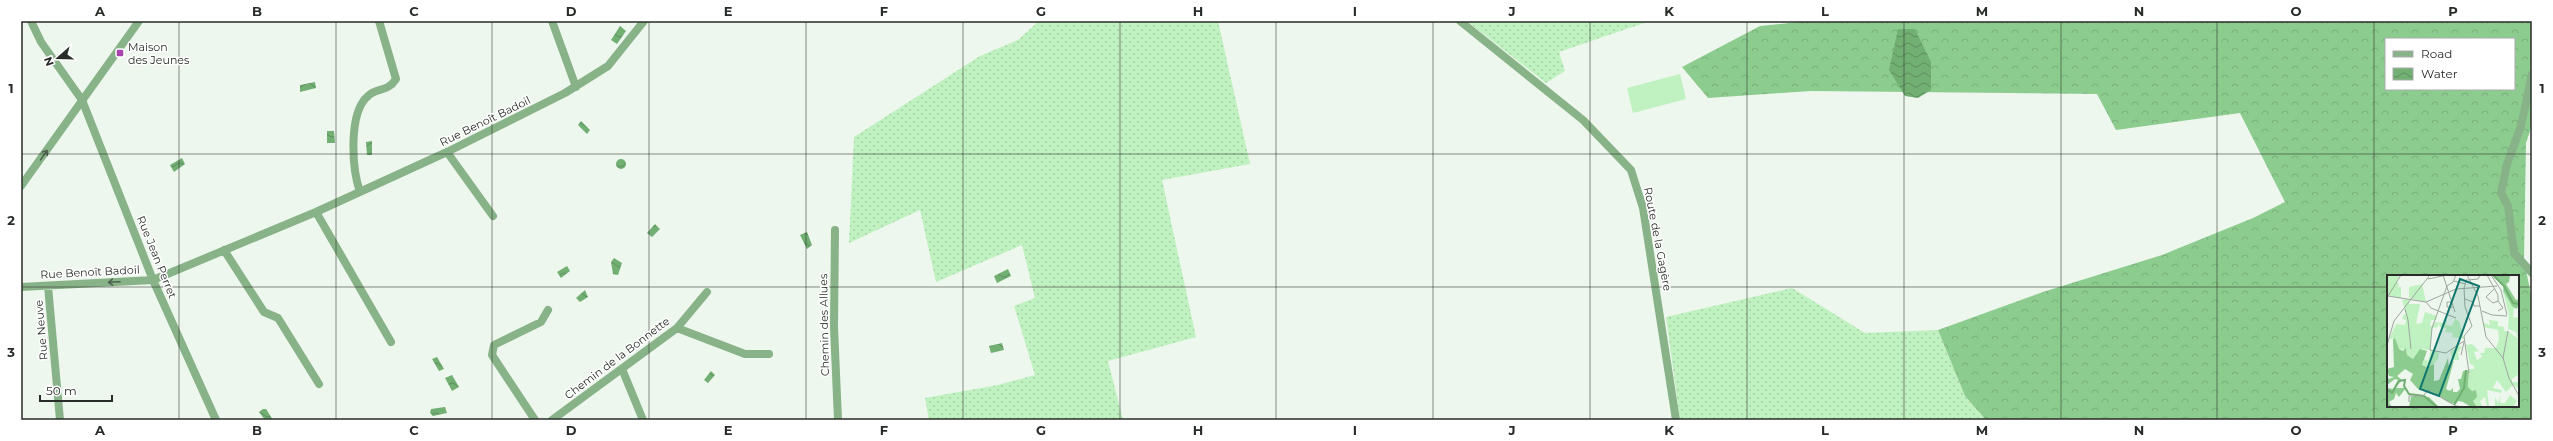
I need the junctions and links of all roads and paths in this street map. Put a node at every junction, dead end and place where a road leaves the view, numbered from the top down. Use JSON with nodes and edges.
{"nodes":[{"id":1,"x":31,"y":21,"type":"edge"},
{"id":2,"x":139,"y":21,"type":"edge"},
{"id":3,"x":379,"y":21,"type":"edge"},
{"id":4,"x":552,"y":21,"type":"edge"},
{"id":5,"x":644,"y":21,"type":"edge"},
{"id":6,"x":1460,"y":21,"type":"edge"},
{"id":7,"x":2532,"y":74,"type":"edge"},
{"id":8,"x":576,"y":87,"type":"junction"},
{"id":9,"x":82,"y":100,"type":"junction"},
{"id":10,"x":447,"y":152,"type":"junction"},
{"id":11,"x":21,"y":186,"type":"edge"},
{"id":12,"x":360,"y":192,"type":"junction"},
{"id":13,"x":316,"y":212,"type":"junction"},
{"id":14,"x":493,"y":216,"type":"dead end"},
{"id":15,"x":835,"y":230,"type":"dead end"},
{"id":16,"x":224,"y":250,"type":"junction"},
{"id":17,"x":2532,"y":272,"type":"edge"},
{"id":18,"x":153,"y":280,"type":"junction"},
{"id":19,"x":48,"y":286,"type":"junction"},
{"id":20,"x":21,"y":287,"type":"edge"},
{"id":21,"x":707,"y":292,"type":"dead end"},
{"id":22,"x":548,"y":310,"type":"dead end"},
{"id":23,"x":677,"y":328,"type":"junction"},
{"id":24,"x":391,"y":342,"type":"dead end"},
{"id":25,"x":768,"y":354,"type":"dead end"},
{"id":26,"x":622,"y":369,"type":"junction"},
{"id":27,"x":320,"y":384,"type":"dead end"},
{"id":28,"x":60,"y":420,"type":"edge"},
{"id":29,"x":216,"y":420,"type":"edge"},
{"id":30,"x":535,"y":420,"type":"edge"},
{"id":31,"x":552,"y":420,"type":"edge"},
{"id":32,"x":643,"y":420,"type":"edge"},
{"id":33,"x":838,"y":420,"type":"edge"},
{"id":34,"x":1676,"y":420,"type":"edge"}],
"edges":[{"from":1,"to":9,"type":"street","name":"Rue Jean Perret"},
{"from":2,"to":9,"type":"street"},
{"from":3,"to":12,"type":"street"},
{"from":4,"to":8,"type":"street"},
{"from":5,"to":8,"type":"street","name":"Rue Benoît Badoil"},
{"from":6,"to":34,"type":"street","name":"Route de la Gagère"},
{"from":7,"to":17,"type":"street"},
{"from":8,"to":10,"type":"street","name":"Rue Benoît Badoil"},
{"from":11,"to":9,"type":"street","one_way":true},
{"from":9,"to":18,"type":"street","name":"Rue Jean Perret"},
{"from":10,"to":12,"type":"street","name":"Rue Benoît Badoil"},
{"from":10,"to":14,"type":"street"},
{"from":12,"to":13,"type":"street","name":"Rue Benoît Badoil"},
{"from":13,"to":16,"type":"street","name":"Rue Benoît Badoil"},
{"from":13,"to":24,"type":"street"},
{"from":15,"to":33,"type":"street","name":"Chemin des Allues"},
{"from":16,"to":18,"type":"street","name":"Rue Benoît Badoil"},
{"from":16,"to":27,"type":"street"},
{"from":18,"to":19,"type":"street","name":"Rue Benoît Badoil","one_way":true},
{"from":18,"to":29,"type":"street","name":"Rue Jean Perret"},
{"from":19,"to":20,"type":"street","name":"Rue Benoît Badoil"},
{"from":19,"to":28,"type":"street","name":"Rue Neuve"},
{"from":21,"to":23,"type":"street","name":"Chemin de la Bonnette"},
{"from":22,"to":30,"type":"street"},
{"from":23,"to":25,"type":"street"},
{"from":23,"to":26,"type":"street","name":"Chemin de la Bonnette"},
{"from":26,"to":31,"type":"street","name":"Chemin de la Bonnette"},
{"from":26,"to":32,"type":"street"}]}
